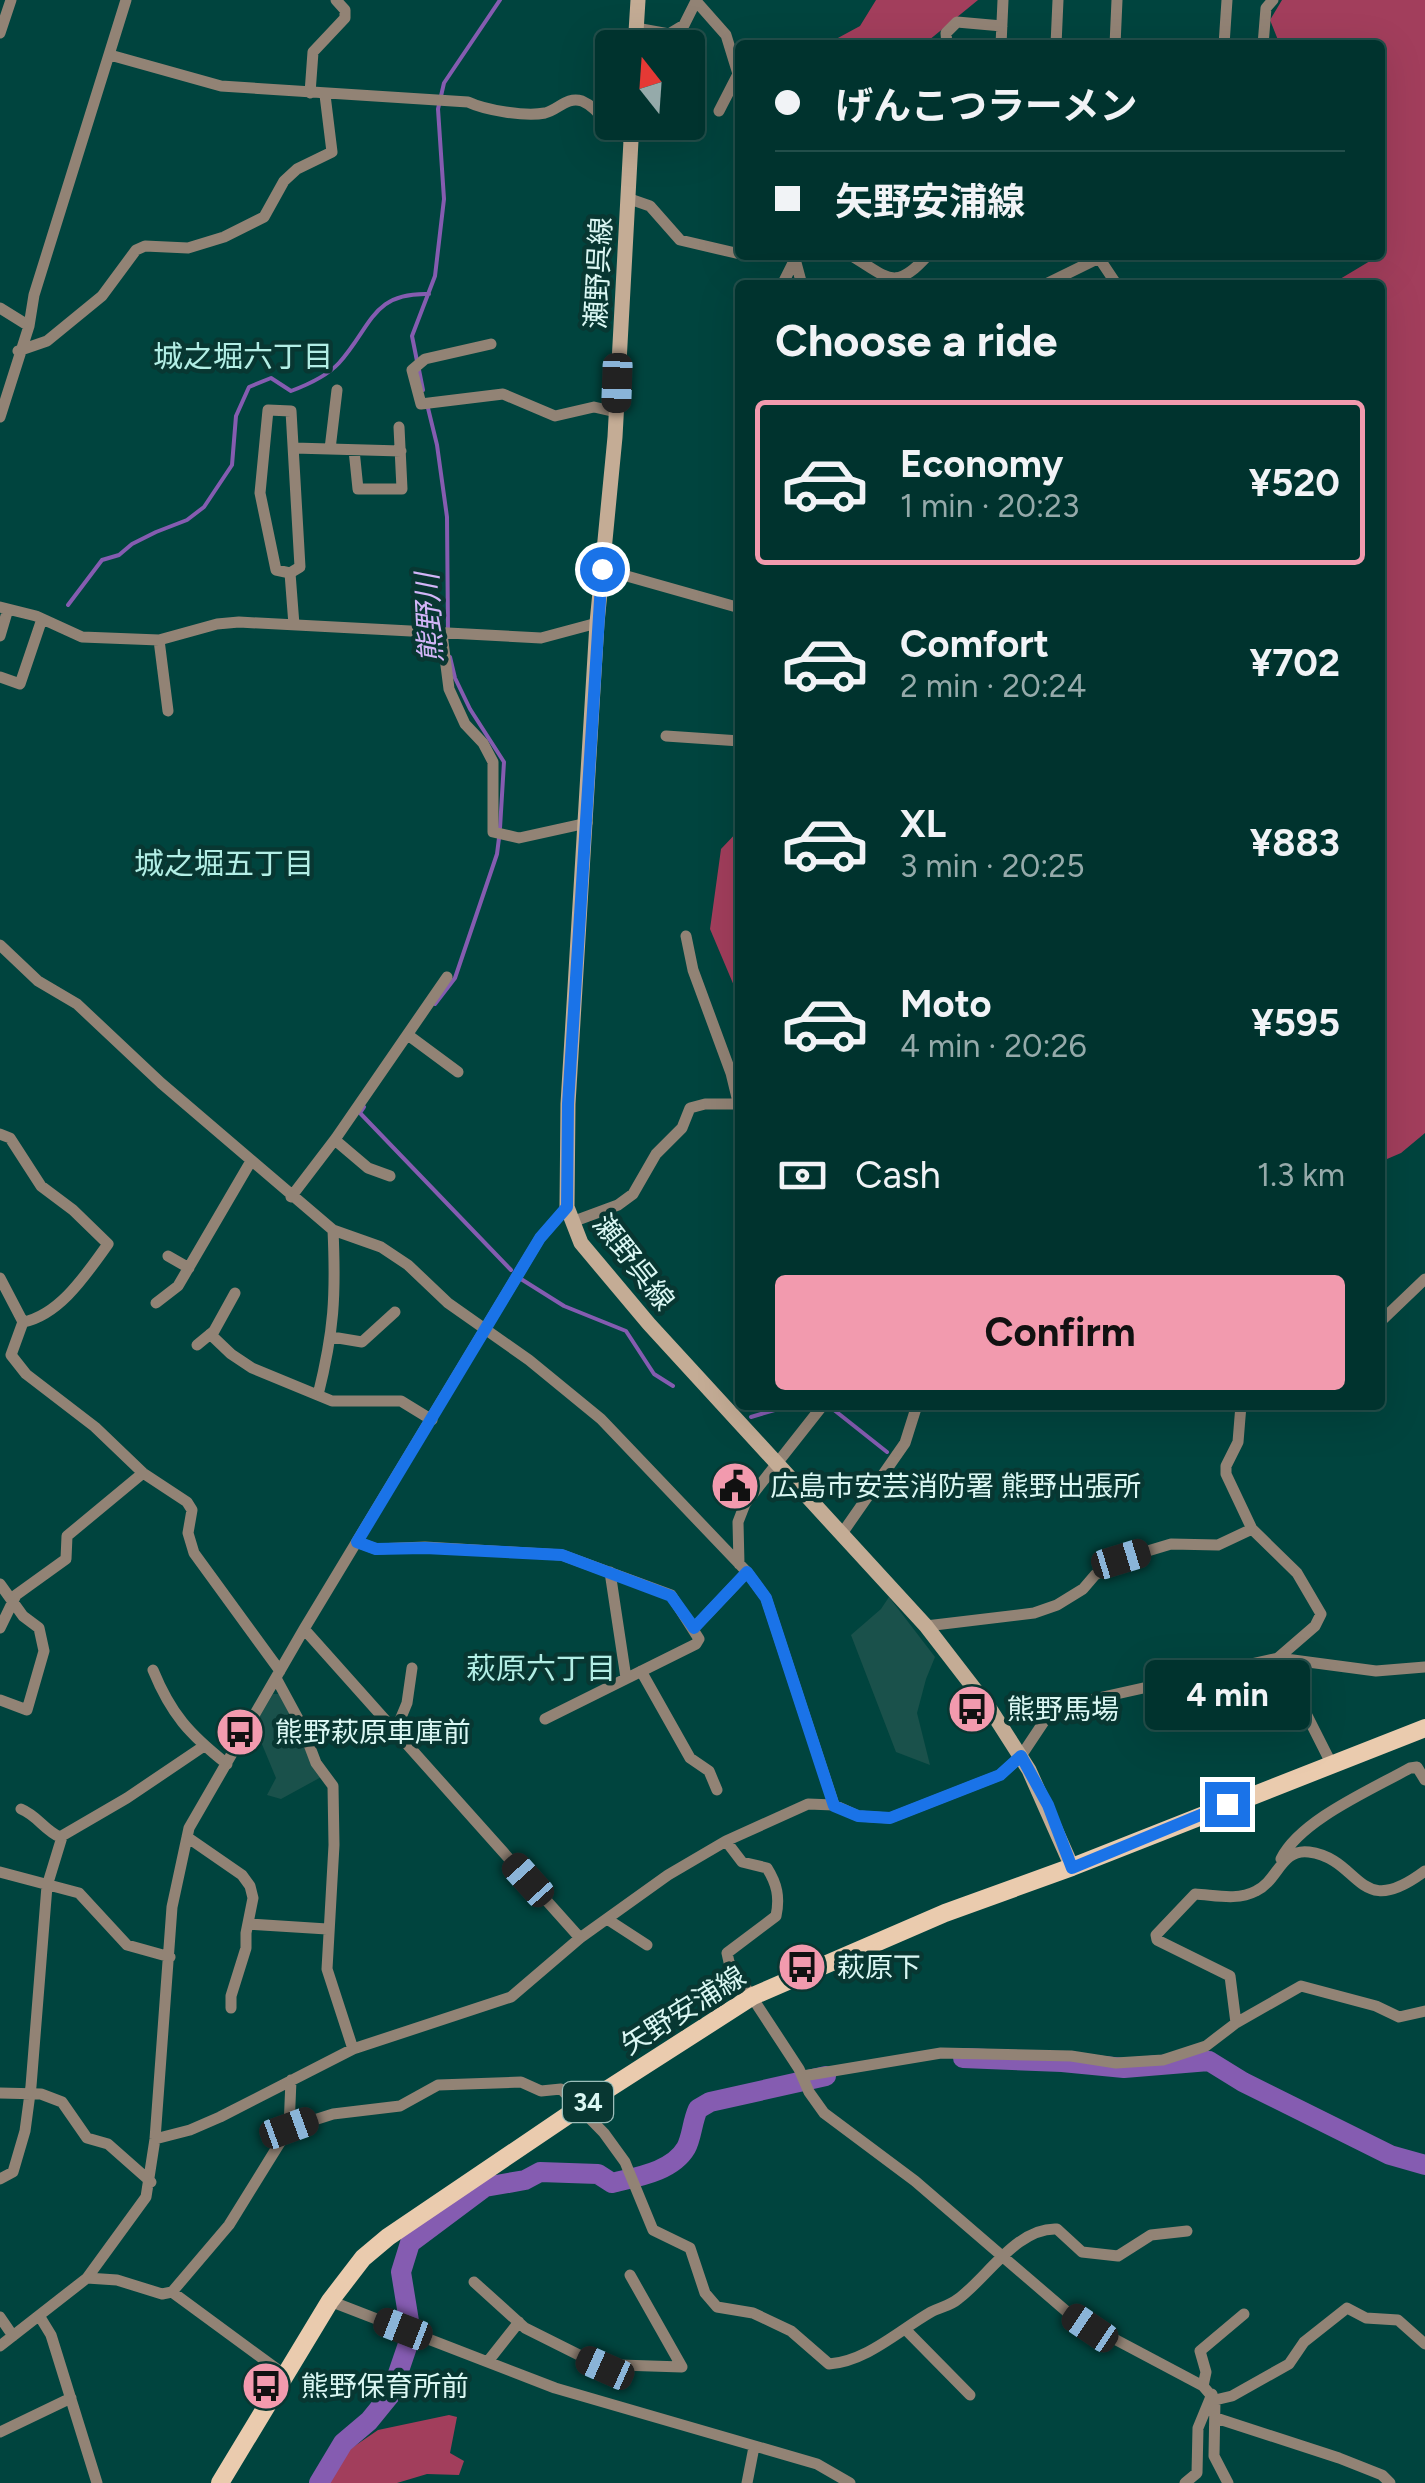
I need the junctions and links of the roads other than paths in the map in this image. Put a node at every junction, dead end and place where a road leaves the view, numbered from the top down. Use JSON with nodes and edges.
{"nodes":[{"id":1,"x":11,"y":0,"type":"edge"},
{"id":2,"x":126,"y":0,"type":"edge"},
{"id":3,"x":336,"y":0,"type":"edge"},
{"id":4,"x":638,"y":0,"type":"edge"},
{"id":5,"x":696,"y":0,"type":"edge"},
{"id":6,"x":1003,"y":0,"type":"edge"},
{"id":7,"x":1058,"y":0,"type":"edge"},
{"id":8,"x":1118,"y":0,"type":"edge"},
{"id":9,"x":1227,"y":0,"type":"edge"},
{"id":10,"x":1273,"y":0,"type":"edge"},
{"id":11,"x":1002,"y":26,"type":"junction"},
{"id":12,"x":636,"y":28,"type":"joint"},
{"id":13,"x":0,"y":32,"type":"edge"},
{"id":14,"x":947,"y":40,"type":"edge"},
{"id":15,"x":1001,"y":40,"type":"edge"},
{"id":16,"x":1056,"y":40,"type":"edge"},
{"id":17,"x":1115,"y":40,"type":"edge"},
{"id":18,"x":1224,"y":40,"type":"edge"},
{"id":19,"x":1263,"y":40,"type":"edge"},
{"id":20,"x":110,"y":55,"type":"junction"},
{"id":21,"x":735,"y":64,"type":"edge"},
{"id":22,"x":735,"y":80,"type":"edge"},
{"id":23,"x":310,"y":93,"type":"junction"},
{"id":24,"x":325,"y":95,"type":"junction"},
{"id":25,"x":719,"y":111,"type":"dead end"},
{"id":26,"x":595,"y":115,"type":"edge"},
{"id":27,"x":630,"y":140,"type":"edge"},
{"id":28,"x":627,"y":198,"type":"junction"},
{"id":29,"x":735,"y":253,"type":"edge"},
{"id":30,"x":858,"y":260,"type":"edge"},
{"id":31,"x":924,"y":260,"type":"edge"},
{"id":32,"x":1096,"y":260,"type":"edge"},
{"id":33,"x":1054,"y":280,"type":"edge"},
{"id":34,"x":0,"y":308,"type":"edge"},
{"id":35,"x":29,"y":326,"type":"junction"},
{"id":36,"x":491,"y":344,"type":"dead end"},
{"id":37,"x":18,"y":352,"type":"junction"},
{"id":38,"x":337,"y":390,"type":"dead end"},
{"id":39,"x":616,"y":412,"type":"junction"},
{"id":40,"x":0,"y":417,"type":"edge"},
{"id":41,"x":399,"y":427,"type":"dead end"},
{"id":42,"x":294,"y":448,"type":"junction"},
{"id":43,"x":330,"y":449,"type":"junction"},
{"id":44,"x":354,"y":450,"type":"junction"},
{"id":45,"x":400,"y":451,"type":"junction"},
{"id":46,"x":602,"y":569,"type":"junction"},
{"id":47,"x":290,"y":574,"type":"junction"},
{"id":48,"x":735,"y":607,"type":"edge"},
{"id":49,"x":4,"y":608,"type":"edge"},
{"id":50,"x":42,"y":619,"type":"junction"},
{"id":51,"x":598,"y":623,"type":"junction"},
{"id":52,"x":294,"y":625,"type":"junction"},
{"id":53,"x":442,"y":634,"type":"junction"},
{"id":54,"x":0,"y":636,"type":"edge"},
{"id":55,"x":159,"y":640,"type":"junction"},
{"id":56,"x":0,"y":677,"type":"edge"},
{"id":57,"x":168,"y":711,"type":"dead end"},
{"id":58,"x":666,"y":736,"type":"dead end"},
{"id":59,"x":735,"y":741,"type":"edge"},
{"id":60,"x":587,"y":823,"type":"junction"},
{"id":61,"x":686,"y":936,"type":"dead end"},
{"id":62,"x":0,"y":945,"type":"edge"},
{"id":63,"x":447,"y":977,"type":"dead end"},
{"id":64,"x":408,"y":1035,"type":"junction"},
{"id":65,"x":458,"y":1072,"type":"dead end"},
{"id":66,"x":735,"y":1090,"type":"edge"},
{"id":67,"x":735,"y":1107,"type":"edge"},
{"id":68,"x":0,"y":1134,"type":"edge"},
{"id":69,"x":335,"y":1140,"type":"junction"},
{"id":70,"x":251,"y":1161,"type":"junction"},
{"id":71,"x":390,"y":1176,"type":"dead end"},
{"id":72,"x":291,"y":1197,"type":"junction"},
{"id":73,"x":569,"y":1214,"type":"junction"},
{"id":74,"x":333,"y":1230,"type":"junction"},
{"id":75,"x":168,"y":1256,"type":"dead end"},
{"id":76,"x":189,"y":1268,"type":"junction"},
{"id":77,"x":0,"y":1278,"type":"edge"},
{"id":78,"x":1425,"y":1279,"type":"edge"},
{"id":79,"x":235,"y":1293,"type":"dead end"},
{"id":80,"x":156,"y":1302,"type":"dead end"},
{"id":81,"x":396,"y":1312,"type":"dead end"},
{"id":82,"x":1385,"y":1317,"type":"edge"},
{"id":83,"x":24,"y":1322,"type":"junction"},
{"id":84,"x":487,"y":1330,"type":"junction"},
{"id":85,"x":210,"y":1334,"type":"junction"},
{"id":86,"x":332,"y":1337,"type":"junction"},
{"id":87,"x":196,"y":1345,"type":"dead end"},
{"id":88,"x":318,"y":1395,"type":"junction"},
{"id":89,"x":819,"y":1410,"type":"edge"},
{"id":90,"x":915,"y":1410,"type":"edge"},
{"id":91,"x":1241,"y":1410,"type":"edge"},
{"id":92,"x":432,"y":1420,"type":"junction"},
{"id":93,"x":776,"y":1462,"type":"junction"},
{"id":94,"x":144,"y":1473,"type":"junction"},
{"id":95,"x":1252,"y":1528,"type":"junction"},
{"id":96,"x":843,"y":1532,"type":"junction"},
{"id":97,"x":357,"y":1542,"type":"junction"},
{"id":98,"x":743,"y":1568,"type":"junction"},
{"id":99,"x":610,"y":1572,"type":"junction"},
{"id":100,"x":0,"y":1584,"type":"edge"},
{"id":101,"x":10,"y":1602,"type":"junction"},
{"id":102,"x":926,"y":1626,"type":"junction"},
{"id":103,"x":0,"y":1628,"type":"edge"},
{"id":104,"x":694,"y":1628,"type":"junction"},
{"id":105,"x":304,"y":1629,"type":"junction"},
{"id":106,"x":1278,"y":1658,"type":"junction"},
{"id":107,"x":1425,"y":1667,"type":"edge"},
{"id":108,"x":412,"y":1668,"type":"dead end"},
{"id":109,"x":153,"y":1670,"type":"dead end"},
{"id":110,"x":641,"y":1671,"type":"junction"},
{"id":111,"x":278,"y":1674,"type":"junction"},
{"id":112,"x":626,"y":1678,"type":"junction"},
{"id":113,"x":0,"y":1700,"type":"edge"},
{"id":114,"x":544,"y":1720,"type":"dead end"},
{"id":115,"x":1425,"y":1728,"type":"edge"},
{"id":116,"x":396,"y":1732,"type":"junction"},
{"id":117,"x":204,"y":1746,"type":"junction"},
{"id":118,"x":1021,"y":1756,"type":"junction"},
{"id":119,"x":227,"y":1764,"type":"junction"},
{"id":120,"x":1332,"y":1765,"type":"junction"},
{"id":121,"x":1425,"y":1780,"type":"edge"},
{"id":122,"x":717,"y":1790,"type":"dead end"},
{"id":123,"x":834,"y":1806,"type":"junction"},
{"id":124,"x":21,"y":1809,"type":"dead end"},
{"id":125,"x":62,"y":1837,"type":"junction"},
{"id":126,"x":186,"y":1837,"type":"junction"},
{"id":127,"x":726,"y":1841,"type":"junction"},
{"id":128,"x":1282,"y":1863,"type":"junction"},
{"id":129,"x":1072,"y":1868,"type":"junction"},
{"id":130,"x":1425,"y":1871,"type":"edge"},
{"id":131,"x":0,"y":1872,"type":"edge"},
{"id":132,"x":47,"y":1886,"type":"junction"},
{"id":133,"x":607,"y":1919,"type":"junction"},
{"id":134,"x":248,"y":1924,"type":"junction"},
{"id":135,"x":327,"y":1929,"type":"junction"},
{"id":136,"x":580,"y":1938,"type":"junction"},
{"id":137,"x":647,"y":1945,"type":"dead end"},
{"id":138,"x":170,"y":1957,"type":"junction"},
{"id":139,"x":753,"y":1996,"type":"junction"},
{"id":140,"x":231,"y":2008,"type":"dead end"},
{"id":141,"x":1425,"y":2012,"type":"edge"},
{"id":142,"x":1236,"y":2023,"type":"junction"},
{"id":143,"x":353,"y":2048,"type":"junction"},
{"id":144,"x":803,"y":2076,"type":"junction"},
{"id":145,"x":291,"y":2080,"type":"junction"},
{"id":146,"x":0,"y":2094,"type":"edge"},
{"id":147,"x":30,"y":2096,"type":"junction"},
{"id":148,"x":580,"y":2107,"type":"junction"},
{"id":149,"x":289,"y":2128,"type":"junction"},
{"id":150,"x":155,"y":2139,"type":"junction"},
{"id":151,"x":0,"y":2178,"type":"edge"},
{"id":152,"x":151,"y":2182,"type":"junction"},
{"id":153,"x":1187,"y":2231,"type":"dead end"},
{"id":154,"x":1005,"y":2256,"type":"junction"},
{"id":155,"x":630,"y":2275,"type":"dead end"},
{"id":156,"x":88,"y":2278,"type":"junction"},
{"id":157,"x":474,"y":2282,"type":"dead end"},
{"id":158,"x":172,"y":2292,"type":"junction"},
{"id":159,"x":330,"y":2301,"type":"junction"},
{"id":160,"x":1244,"y":2314,"type":"dead end"},
{"id":161,"x":40,"y":2317,"type":"junction"},
{"id":162,"x":0,"y":2318,"type":"edge"},
{"id":163,"x":519,"y":2322,"type":"junction"},
{"id":164,"x":905,"y":2329,"type":"junction"},
{"id":165,"x":12,"y":2336,"type":"junction"},
{"id":166,"x":1425,"y":2344,"type":"edge"},
{"id":167,"x":0,"y":2346,"type":"edge"},
{"id":168,"x":489,"y":2360,"type":"junction"},
{"id":169,"x":284,"y":2375,"type":"junction"},
{"id":170,"x":1210,"y":2393,"type":"junction"},
{"id":171,"x":970,"y":2395,"type":"dead end"},
{"id":172,"x":72,"y":2398,"type":"junction"},
{"id":173,"x":1216,"y":2418,"type":"junction"},
{"id":174,"x":0,"y":2432,"type":"edge"},
{"id":175,"x":754,"y":2448,"type":"junction"},
{"id":176,"x":97,"y":2483,"type":"edge"},
{"id":177,"x":220,"y":2483,"type":"edge"},
{"id":178,"x":747,"y":2483,"type":"edge"},
{"id":179,"x":850,"y":2483,"type":"edge"},
{"id":180,"x":1185,"y":2483,"type":"edge"},
{"id":181,"x":1228,"y":2483,"type":"edge"},
{"id":182,"x":1390,"y":2483,"type":"edge"}],
"edges":[{"from":1,"to":13,"type":"street"},
{"from":2,"to":20,"type":"street"},
{"from":3,"to":23,"type":"street"},
{"from":4,"to":12,"type":"main road"},
{"from":5,"to":12,"type":"street"},
{"from":5,"to":21,"type":"street"},
{"from":6,"to":11,"type":"street"},
{"from":7,"to":16,"type":"street"},
{"from":8,"to":17,"type":"street"},
{"from":9,"to":18,"type":"street"},
{"from":10,"to":19,"type":"street"},
{"from":11,"to":14,"type":"street"},
{"from":11,"to":15,"type":"street"},
{"from":20,"to":23,"type":"street"},
{"from":20,"to":35,"type":"street"},
{"from":22,"to":25,"type":"street"},
{"from":23,"to":24,"type":"street"},
{"from":24,"to":26,"type":"street"},
{"from":24,"to":37,"type":"street"},
{"from":27,"to":28,"type":"main road","name":"瀬野呉線"},
{"from":28,"to":29,"type":"street"},
{"from":28,"to":39,"type":"main road","name":"瀬野呉線"},
{"from":30,"to":31,"type":"street"},
{"from":32,"to":33,"type":"street"},
{"from":34,"to":35,"type":"street"},
{"from":35,"to":37,"type":"street"},
{"from":36,"to":39,"type":"street"},
{"from":37,"to":40,"type":"street"},
{"from":38,"to":43,"type":"street"},
{"from":39,"to":46,"type":"main road","name":"瀬野呉線"},
{"from":41,"to":45,"type":"street"},
{"from":42,"to":43,"type":"street"},
{"from":42,"to":47,"type":"street"},
{"from":42,"to":47,"type":"street"},
{"from":43,"to":44,"type":"street"},
{"from":44,"to":45,"type":"street"},
{"from":44,"to":45,"type":"street"},
{"from":46,"to":48,"type":"street"},
{"from":46,"to":51,"type":"main road","name":"瀬野呉線"},
{"from":47,"to":52,"type":"street"},
{"from":49,"to":50,"type":"street"},
{"from":49,"to":54,"type":"street"},
{"from":50,"to":55,"type":"street"},
{"from":50,"to":56,"type":"street"},
{"from":51,"to":53,"type":"street"},
{"from":51,"to":60,"type":"main road","name":"瀬野呉線"},
{"from":52,"to":53,"type":"street"},
{"from":52,"to":55,"type":"street"},
{"from":53,"to":60,"type":"street"},
{"from":55,"to":57,"type":"street"},
{"from":58,"to":59,"type":"street"},
{"from":60,"to":73,"type":"main road","name":"瀬野呉線"},
{"from":61,"to":66,"type":"street"},
{"from":62,"to":70,"type":"street"},
{"from":63,"to":64,"type":"street"},
{"from":64,"to":65,"type":"street"},
{"from":64,"to":69,"type":"street"},
{"from":67,"to":73,"type":"street"},
{"from":68,"to":83,"type":"street"},
{"from":69,"to":71,"type":"street"},
{"from":69,"to":72,"type":"street"},
{"from":70,"to":72,"type":"street"},
{"from":70,"to":76,"type":"street"},
{"from":72,"to":74,"type":"street"},
{"from":73,"to":84,"type":"street"},
{"from":73,"to":93,"type":"main road","name":"瀬野呉線"},
{"from":74,"to":84,"type":"street"},
{"from":74,"to":86,"type":"street"},
{"from":75,"to":76,"type":"street"},
{"from":76,"to":80,"type":"street"},
{"from":77,"to":83,"type":"street"},
{"from":78,"to":82,"type":"street"},
{"from":79,"to":85,"type":"street"},
{"from":81,"to":86,"type":"street"},
{"from":83,"to":94,"type":"street"},
{"from":84,"to":92,"type":"street"},
{"from":84,"to":98,"type":"street"},
{"from":85,"to":87,"type":"street"},
{"from":85,"to":88,"type":"street"},
{"from":86,"to":88,"type":"street"},
{"from":88,"to":92,"type":"street"},
{"from":89,"to":93,"type":"street"},
{"from":90,"to":96,"type":"street"},
{"from":91,"to":95,"type":"street"},
{"from":92,"to":97,"type":"street"},
{"from":93,"to":96,"type":"main road","name":"瀬野呉線"},
{"from":93,"to":98,"type":"street"},
{"from":94,"to":101,"type":"street"},
{"from":94,"to":111,"type":"street"},
{"from":95,"to":102,"type":"street"},
{"from":95,"to":106,"type":"street"},
{"from":96,"to":102,"type":"main road","name":"瀬野呉線"},
{"from":97,"to":99,"type":"street"},
{"from":97,"to":105,"type":"street"},
{"from":98,"to":104,"type":"street"},
{"from":98,"to":123,"type":"street"},
{"from":99,"to":104,"type":"street"},
{"from":99,"to":112,"type":"street"},
{"from":100,"to":101,"type":"street"},
{"from":101,"to":103,"type":"street"},
{"from":101,"to":113,"type":"street"},
{"from":102,"to":118,"type":"main road","name":"瀬野呉線"},
{"from":104,"to":110,"type":"street"},
{"from":105,"to":111,"type":"street"},
{"from":105,"to":116,"type":"street"},
{"from":106,"to":107,"type":"street"},
{"from":106,"to":118,"type":"street"},
{"from":106,"to":120,"type":"street"},
{"from":108,"to":116,"type":"street"},
{"from":109,"to":117,"type":"street"},
{"from":110,"to":112,"type":"street"},
{"from":110,"to":122,"type":"street"},
{"from":111,"to":119,"type":"street"},
{"from":111,"to":135,"type":"street"},
{"from":112,"to":114,"type":"street"},
{"from":115,"to":120,"type":"main road","name":"矢野安浦線","number":"34"},
{"from":116,"to":136,"type":"street"},
{"from":117,"to":119,"type":"street"},
{"from":117,"to":125,"type":"street"},
{"from":118,"to":123,"type":"street"},
{"from":118,"to":129,"type":"main road","name":"瀬野呉線"},
{"from":119,"to":126,"type":"street"},
{"from":120,"to":129,"type":"main road","name":"矢野安浦線","number":"34"},
{"from":121,"to":128,"type":"street"},
{"from":123,"to":127,"type":"street"},
{"from":124,"to":125,"type":"street"},
{"from":125,"to":132,"type":"street"},
{"from":126,"to":134,"type":"street"},
{"from":126,"to":138,"type":"street"},
{"from":127,"to":133,"type":"street"},
{"from":127,"to":139,"type":"street"},
{"from":128,"to":130,"type":"street"},
{"from":128,"to":142,"type":"street"},
{"from":129,"to":139,"type":"main road","name":"矢野安浦線","number":"34"},
{"from":131,"to":132,"type":"street"},
{"from":132,"to":138,"type":"street"},
{"from":132,"to":147,"type":"street"},
{"from":133,"to":136,"type":"street"},
{"from":133,"to":137,"type":"street"},
{"from":134,"to":135,"type":"street"},
{"from":134,"to":140,"type":"street"},
{"from":135,"to":143,"type":"street"},
{"from":136,"to":143,"type":"street"},
{"from":138,"to":150,"type":"street"},
{"from":139,"to":144,"type":"street"},
{"from":139,"to":148,"type":"main road","name":"矢野安浦線","number":"34"},
{"from":141,"to":142,"type":"street"},
{"from":142,"to":144,"type":"street"},
{"from":143,"to":145,"type":"street"},
{"from":144,"to":154,"type":"street"},
{"from":145,"to":149,"type":"street"},
{"from":145,"to":150,"type":"street"},
{"from":146,"to":147,"type":"street"},
{"from":147,"to":151,"type":"street"},
{"from":147,"to":152,"type":"street"},
{"from":148,"to":149,"type":"street"},
{"from":148,"to":159,"type":"main road","name":"矢野安浦線","number":"34"},
{"from":148,"to":164,"type":"street"},
{"from":149,"to":158,"type":"street"},
{"from":150,"to":152,"type":"street"},
{"from":152,"to":156,"type":"street"},
{"from":153,"to":154,"type":"street"},
{"from":154,"to":164,"type":"street"},
{"from":154,"to":170,"type":"street"},
{"from":155,"to":163,"type":"street"},
{"from":156,"to":158,"type":"street"},
{"from":156,"to":161,"type":"street"},
{"from":157,"to":163,"type":"street"},
{"from":158,"to":169,"type":"street"},
{"from":159,"to":168,"type":"street"},
{"from":159,"to":169,"type":"main road","name":"矢野安浦線","number":"34"},
{"from":160,"to":170,"type":"street"},
{"from":161,"to":165,"type":"street"},
{"from":161,"to":172,"type":"street"},
{"from":162,"to":165,"type":"street"},
{"from":163,"to":168,"type":"street"},
{"from":164,"to":171,"type":"street"},
{"from":165,"to":167,"type":"street"},
{"from":166,"to":170,"type":"street"},
{"from":168,"to":175,"type":"street"},
{"from":169,"to":177,"type":"main road","name":"矢野安浦線","number":"34"},
{"from":170,"to":173,"type":"street"},
{"from":170,"to":180,"type":"street"},
{"from":172,"to":174,"type":"street"},
{"from":172,"to":176,"type":"street"},
{"from":173,"to":181,"type":"street"},
{"from":173,"to":182,"type":"street"},
{"from":175,"to":178,"type":"street"},
{"from":175,"to":179,"type":"street"}]}
